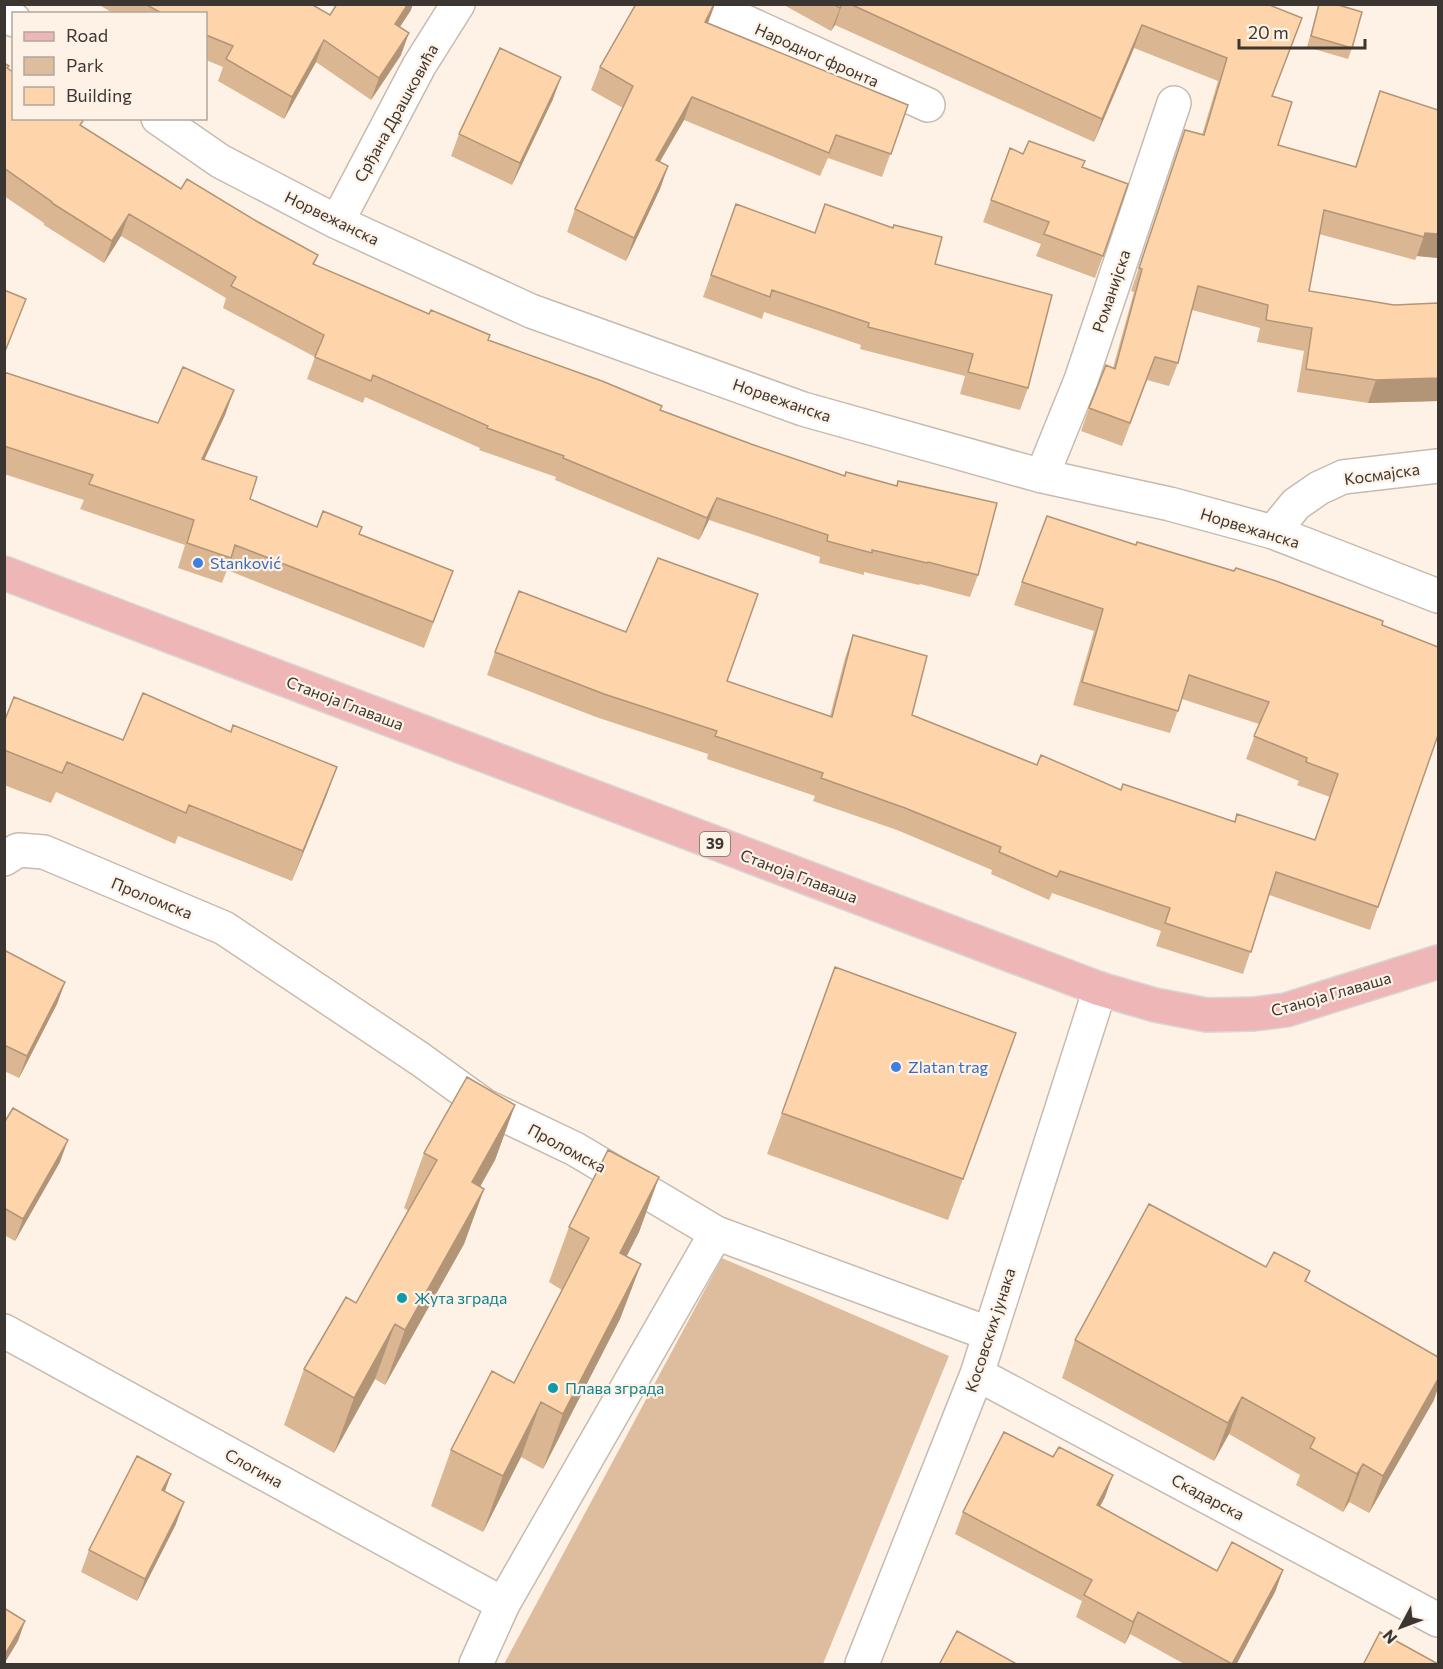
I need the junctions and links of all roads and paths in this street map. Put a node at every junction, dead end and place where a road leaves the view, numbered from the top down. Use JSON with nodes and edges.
{"nodes":[{"id":1,"x":458,"y":4,"type":"edge"},
{"id":2,"x":706,"y":4,"type":"edge"},
{"id":3,"x":1174,"y":103,"type":"dead end"},
{"id":4,"x":928,"y":105,"type":"dead end"},
{"id":5,"x":161,"y":120,"type":"edge"},
{"id":6,"x":337,"y":222,"type":"junction"},
{"id":7,"x":1438,"y":466,"type":"edge"},
{"id":8,"x":1042,"y":476,"type":"junction"},
{"id":9,"x":1273,"y":532,"type":"junction"},
{"id":10,"x":4,"y":573,"type":"edge"},
{"id":11,"x":1438,"y":596,"type":"edge"},
{"id":12,"x":11,"y":854,"type":"edge"},
{"id":13,"x":1438,"y":962,"type":"edge"},
{"id":14,"x":1100,"y":989,"type":"junction"},
{"id":15,"x":716,"y":1233,"type":"junction"},
{"id":16,"x":4,"y":1331,"type":"edge"},
{"id":17,"x":990,"y":1334,"type":"junction"},
{"id":18,"x":977,"y":1374,"type":"junction"},
{"id":19,"x":503,"y":1604,"type":"junction"},
{"id":20,"x":1438,"y":1620,"type":"edge"},
{"id":21,"x":476,"y":1665,"type":"edge"},
{"id":22,"x":862,"y":1665,"type":"edge"}],
"edges":[{"from":1,"to":6,"type":"street","name":"Срђана Драшковића"},
{"from":2,"to":4,"type":"street","name":"Народног фронта"},
{"from":3,"to":8,"type":"street","name":"Романијска"},
{"from":5,"to":6,"type":"street","name":"Норвежанска"},
{"from":6,"to":8,"type":"street","name":"Норвежанска"},
{"from":7,"to":9,"type":"street","name":"Космајска"},
{"from":8,"to":9,"type":"street","name":"Норвежанска"},
{"from":9,"to":11,"type":"street","name":"Норвежанска"},
{"from":10,"to":14,"type":"main road","name":"Станоја Главаша","number":"39"},
{"from":12,"to":15,"type":"street","name":"Проломска"},
{"from":13,"to":14,"type":"main road","name":"Станоја Главаша","number":"39"},
{"from":14,"to":17,"type":"street","name":"Косовских јунака"},
{"from":15,"to":17,"type":"street","name":"Проломска"},
{"from":15,"to":19,"type":"street"},
{"from":16,"to":19,"type":"street","name":"Слогина"},
{"from":17,"to":18,"type":"street","name":"Косовских јунака"},
{"from":18,"to":20,"type":"street","name":"Скадарска"},
{"from":18,"to":22,"type":"street","name":"Косовских јунака"},
{"from":19,"to":21,"type":"street"}]}
